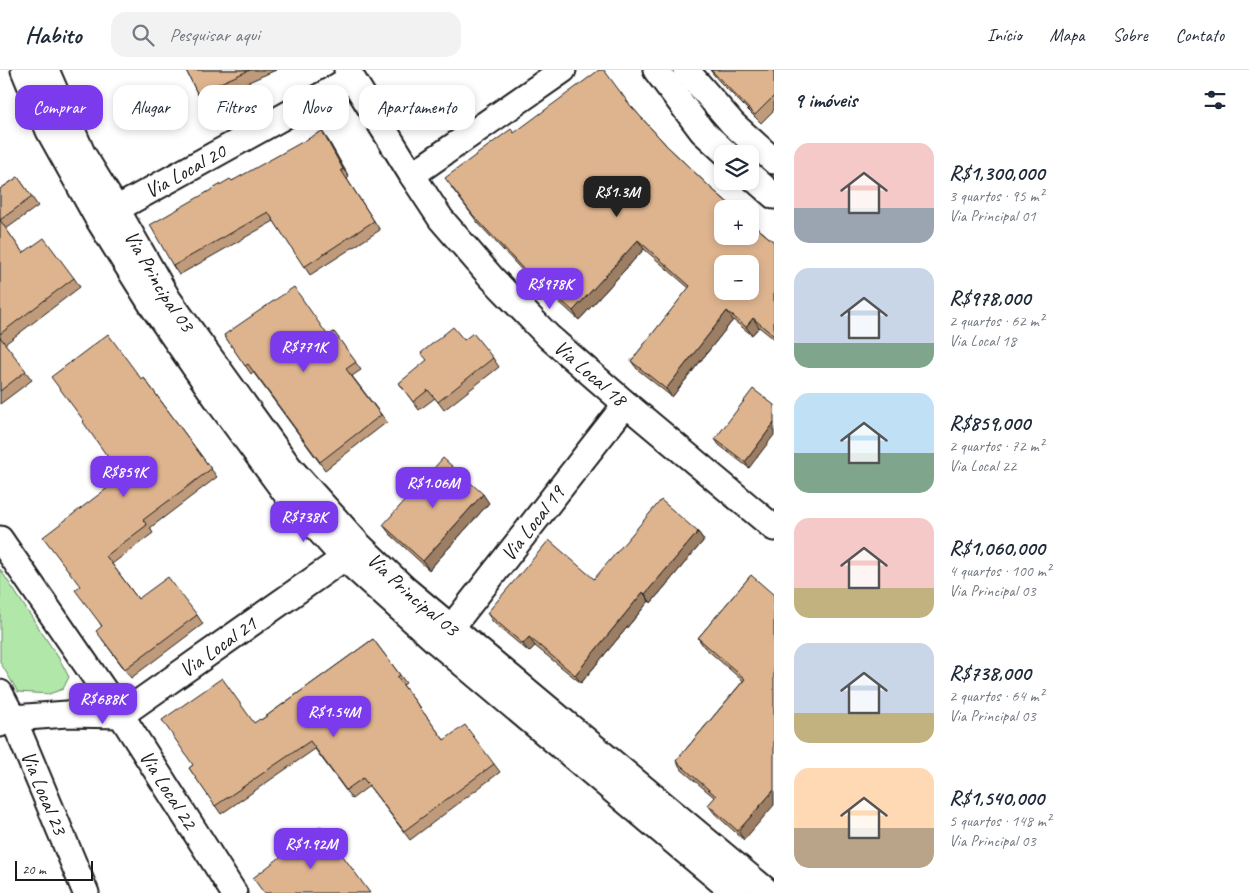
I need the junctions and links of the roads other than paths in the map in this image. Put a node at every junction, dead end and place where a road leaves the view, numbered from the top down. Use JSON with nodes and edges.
{"nodes":[{"id":1,"x":24,"y":70,"type":"edge"},
{"id":2,"x":46,"y":70,"type":"edge"},
{"id":3,"x":563,"y":70,"type":"edge"},
{"id":4,"x":656,"y":70,"type":"edge"},
{"id":5,"x":686,"y":70,"type":"edge"},
{"id":6,"x":349,"y":74,"type":"edge"},
{"id":7,"x":717,"y":145,"type":"edge"},
{"id":8,"x":774,"y":161,"type":"edge"},
{"id":9,"x":412,"y":175,"type":"junction"},
{"id":10,"x":759,"y":183,"type":"edge"},
{"id":11,"x":774,"y":196,"type":"edge"},
{"id":12,"x":107,"y":215,"type":"junction"},
{"id":13,"x":626,"y":404,"type":"junction"},
{"id":14,"x":773,"y":525,"type":"edge"},
{"id":15,"x":0,"y":539,"type":"edge"},
{"id":16,"x":351,"y":551,"type":"junction"},
{"id":17,"x":444,"y":635,"type":"junction"},
{"id":18,"x":0,"y":693,"type":"edge"},
{"id":19,"x":121,"y":715,"type":"junction"},
{"id":20,"x":7,"y":721,"type":"edge"},
{"id":21,"x":86,"y":893,"type":"edge"},
{"id":22,"x":234,"y":893,"type":"edge"},
{"id":23,"x":736,"y":893,"type":"edge"},
{"id":24,"x":769,"y":893,"type":"edge"}],
"edges":[{"from":1,"to":12,"type":"street","name":"Via Principal 03"},
{"from":2,"to":12,"type":"street","name":"Via Principal 03"},
{"from":3,"to":9,"type":"street"},
{"from":4,"to":7,"type":"street"},
{"from":5,"to":8,"type":"street"},
{"from":6,"to":9,"type":"street","name":"Via Local 18"},
{"from":6,"to":12,"type":"street","name":"Via Local 20"},
{"from":9,"to":13,"type":"street","name":"Via Local 18"},
{"from":10,"to":11,"type":"street"},
{"from":12,"to":16,"type":"street","name":"Via Principal 03"},
{"from":13,"to":14,"type":"street","name":"Via Local 18"},
{"from":13,"to":17,"type":"street","name":"Via Local 19"},
{"from":15,"to":19,"type":"street","name":"Via Local 22"},
{"from":16,"to":17,"type":"street","name":"Via Principal 03"},
{"from":16,"to":19,"type":"street","name":"Via Local 21"},
{"from":17,"to":23,"type":"street","name":"Via Principal 03"},
{"from":17,"to":24,"type":"street","name":"Via Principal 03"},
{"from":18,"to":20,"type":"street","name":"Via Local 23"},
{"from":19,"to":20,"type":"street"},
{"from":19,"to":22,"type":"street","name":"Via Local 22"},
{"from":20,"to":21,"type":"street","name":"Via Local 23"}]}
